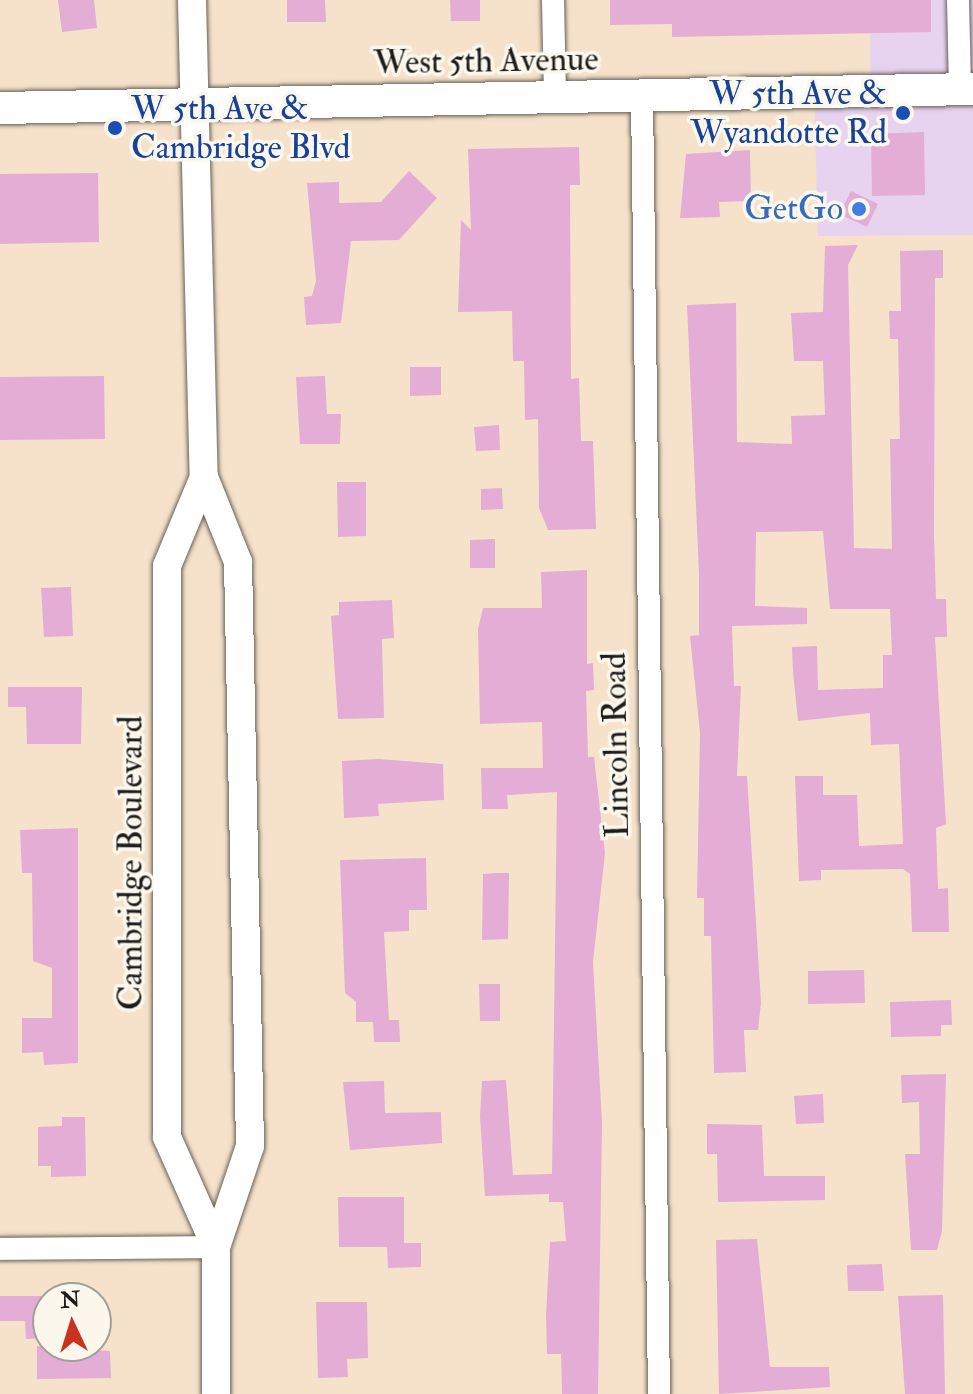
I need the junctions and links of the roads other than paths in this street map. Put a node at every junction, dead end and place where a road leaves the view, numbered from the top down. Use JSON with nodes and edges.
{"nodes":[{"id":1,"x":192,"y":0,"type":"edge"},
{"id":2,"x":553,"y":0,"type":"edge"},
{"id":3,"x":958,"y":0,"type":"edge"},
{"id":4,"x":966,"y":89,"type":"edge"},
{"id":5,"x":642,"y":96,"type":"junction"},
{"id":6,"x":555,"y":97,"type":"junction"},
{"id":7,"x":198,"y":104,"type":"junction"},
{"id":8,"x":0,"y":108,"type":"edge"},
{"id":9,"x":204,"y":477,"type":"junction"},
{"id":10,"x":216,"y":1247,"type":"junction"},
{"id":11,"x":0,"y":1249,"type":"edge"},
{"id":12,"x":216,"y":1394,"type":"edge"},
{"id":13,"x":659,"y":1394,"type":"edge"}],
"edges":[{"from":1,"to":7,"type":"street","name":"Cambridge Boulevard"},
{"from":2,"to":6,"type":"street"},
{"from":3,"to":4,"type":"street"},
{"from":4,"to":5,"type":"main road","name":"West 5th Avenue"},
{"from":5,"to":6,"type":"main road","name":"West 5th Avenue"},
{"from":5,"to":13,"type":"street","name":"Lincoln Road"},
{"from":6,"to":7,"type":"main road","name":"West 5th Avenue"},
{"from":7,"to":8,"type":"main road","name":"West 5th Avenue"},
{"from":7,"to":9,"type":"street","name":"Cambridge Boulevard"},
{"from":9,"to":10,"type":"street","name":"Cambridge Boulevard"},
{"from":9,"to":10,"type":"street","name":"Cambridge Boulevard"},
{"from":10,"to":11,"type":"street"},
{"from":10,"to":12,"type":"street","name":"Cambridge Boulevard"}]}
